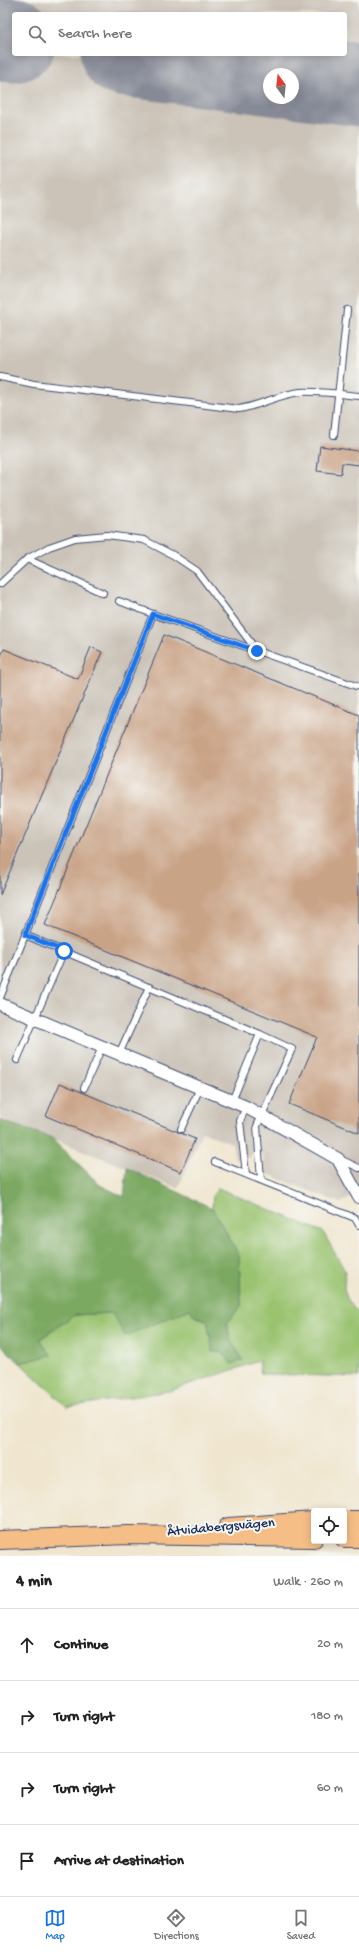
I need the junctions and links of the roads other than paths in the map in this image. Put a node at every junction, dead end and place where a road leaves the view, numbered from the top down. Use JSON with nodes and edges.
{"nodes":[{"id":1,"x":347,"y":310,"type":"dead end"},
{"id":2,"x":0,"y":377,"type":"edge"},
{"id":3,"x":338,"y":394,"type":"junction"},
{"id":4,"x":359,"y":396,"type":"edge"},
{"id":5,"x":334,"y":435,"type":"dead end"},
{"id":6,"x":27,"y":559,"type":"junction"},
{"id":7,"x":0,"y":584,"type":"edge"},
{"id":8,"x":103,"y":593,"type":"dead end"},
{"id":9,"x":119,"y":600,"type":"dead end"},
{"id":10,"x":153,"y":614,"type":"junction"},
{"id":11,"x":257,"y":651,"type":"junction"},
{"id":12,"x":359,"y":687,"type":"edge"},
{"id":13,"x":25,"y":935,"type":"junction"},
{"id":14,"x":64,"y":951,"type":"junction"},
{"id":15,"x":149,"y":987,"type":"junction"},
{"id":16,"x":0,"y":998,"type":"edge"},
{"id":17,"x":0,"y":1004,"type":"edge"},
{"id":18,"x":35,"y":1019,"type":"junction"},
{"id":19,"x":260,"y":1034,"type":"junction"},
{"id":20,"x":102,"y":1047,"type":"junction"},
{"id":21,"x":119,"y":1054,"type":"junction"},
{"id":22,"x":17,"y":1060,"type":"dead end"},
{"id":23,"x":84,"y":1088,"type":"dead end"},
{"id":24,"x":200,"y":1088,"type":"junction"},
{"id":25,"x":232,"y":1101,"type":"junction"},
{"id":26,"x":246,"y":1107,"type":"junction"},
{"id":27,"x":261,"y":1115,"type":"junction"},
{"id":28,"x":181,"y":1129,"type":"dead end"},
{"id":29,"x":338,"y":1158,"type":"junction"},
{"id":30,"x":215,"y":1162,"type":"dead end"},
{"id":31,"x":359,"y":1168,"type":"edge"},
{"id":32,"x":246,"y":1174,"type":"junction"},
{"id":33,"x":261,"y":1180,"type":"junction"},
{"id":34,"x":359,"y":1197,"type":"edge"},
{"id":35,"x":359,"y":1225,"type":"edge"},
{"id":36,"x":347,"y":1520,"type":"edge"},
{"id":37,"x":359,"y":1520,"type":"edge"},
{"id":38,"x":311,"y":1522,"type":"edge"},
{"id":39,"x":128,"y":1535,"type":"junction"},
{"id":40,"x":311,"y":1538,"type":"edge"},
{"id":41,"x":347,"y":1538,"type":"edge"},
{"id":42,"x":359,"y":1538,"type":"edge"},
{"id":43,"x":0,"y":1540,"type":"edge"}],
"edges":[{"from":1,"to":3,"type":"lane"},
{"from":2,"to":3,"type":"lane"},
{"from":3,"to":4,"type":"lane"},
{"from":3,"to":5,"type":"lane"},
{"from":6,"to":7,"type":"lane"},
{"from":6,"to":8,"type":"lane"},
{"from":6,"to":11,"type":"lane"},
{"from":9,"to":10,"type":"lane"},
{"from":10,"to":11,"type":"lane"},
{"from":10,"to":13,"type":"lane"},
{"from":11,"to":12,"type":"lane"},
{"from":13,"to":14,"type":"lane"},
{"from":13,"to":16,"type":"lane"},
{"from":14,"to":15,"type":"lane"},
{"from":14,"to":18,"type":"lane"},
{"from":15,"to":19,"type":"lane"},
{"from":15,"to":21,"type":"lane"},
{"from":17,"to":18,"type":"street"},
{"from":18,"to":20,"type":"street"},
{"from":18,"to":22,"type":"lane"},
{"from":19,"to":25,"type":"lane"},
{"from":19,"to":27,"type":"lane"},
{"from":20,"to":21,"type":"street"},
{"from":20,"to":23,"type":"lane"},
{"from":21,"to":24,"type":"street"},
{"from":24,"to":25,"type":"street"},
{"from":24,"to":28,"type":"lane"},
{"from":25,"to":26,"type":"street"},
{"from":26,"to":27,"type":"street"},
{"from":26,"to":32,"type":"lane"},
{"from":27,"to":29,"type":"street"},
{"from":27,"to":33,"type":"lane"},
{"from":29,"to":31,"type":"lane"},
{"from":29,"to":34,"type":"street"},
{"from":30,"to":32,"type":"lane"},
{"from":32,"to":33,"type":"lane"},
{"from":33,"to":35,"type":"lane"},
{"from":36,"to":37,"type":"main road"},
{"from":38,"to":39,"type":"main road","name":"Åtvidabergsvägen"},
{"from":39,"to":40,"type":"main road","name":"Åtvidabergsvägen"},
{"from":39,"to":43,"type":"main road","name":"Åtvidabergsvägen"},
{"from":41,"to":42,"type":"main road"}]}
